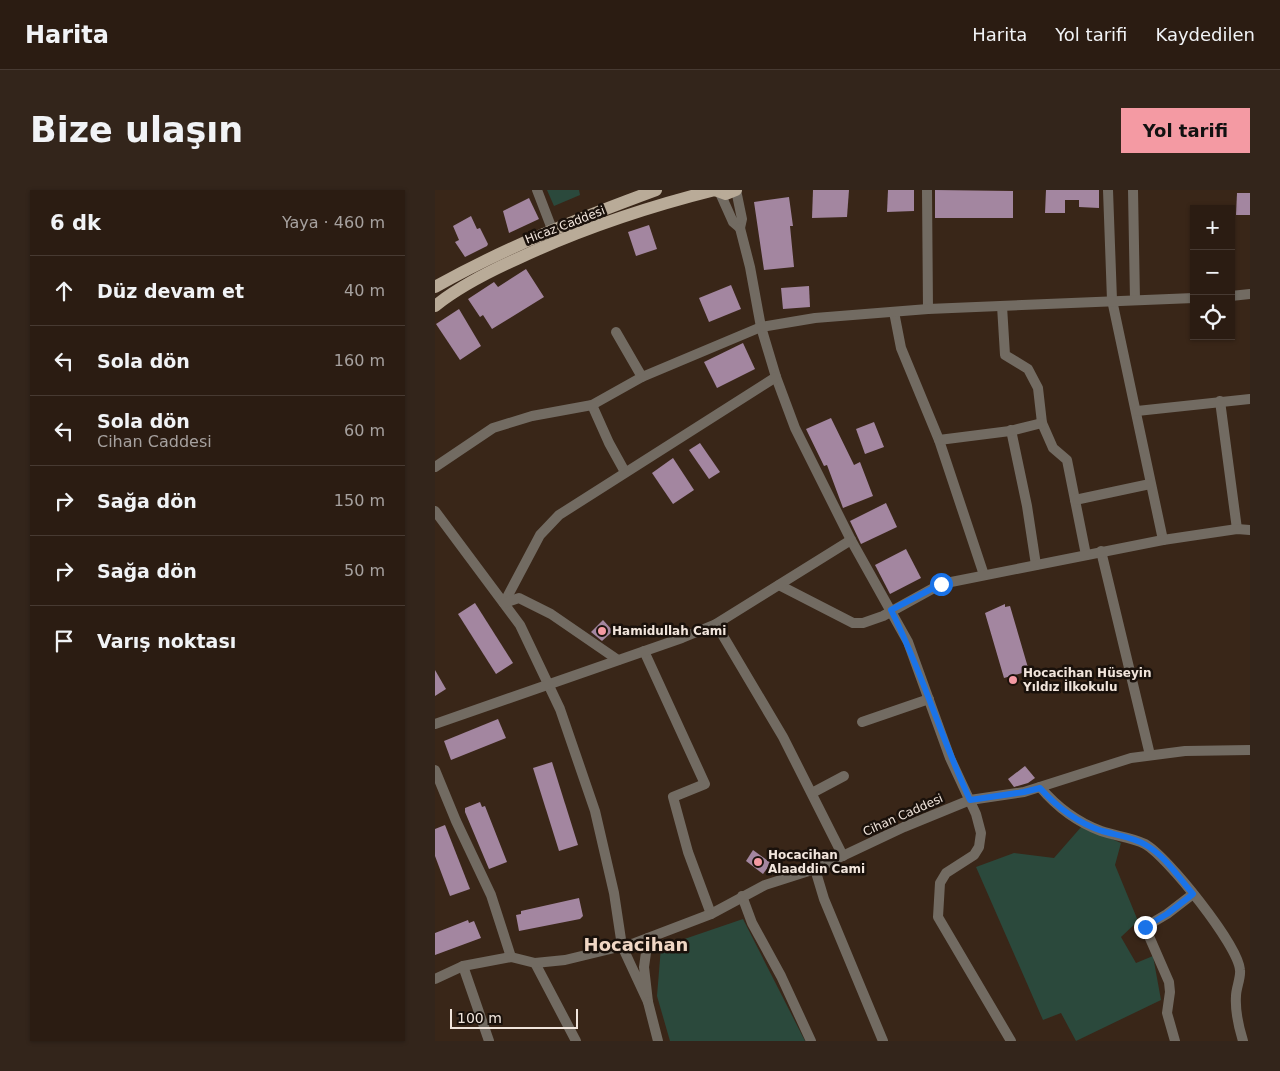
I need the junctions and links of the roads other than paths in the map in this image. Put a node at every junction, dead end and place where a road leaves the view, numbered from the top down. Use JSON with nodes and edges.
{"nodes":[{"id":1,"x":537,"y":190,"type":"edge"},
{"id":2,"x":656,"y":190,"type":"edge"},
{"id":3,"x":736,"y":190,"type":"edge"},
{"id":4,"x":927,"y":190,"type":"edge"},
{"id":5,"x":1108,"y":190,"type":"edge"},
{"id":6,"x":1133,"y":190,"type":"edge"},
{"id":7,"x":717,"y":191,"type":"edge"},
{"id":8,"x":740,"y":228,"type":"junction"},
{"id":9,"x":552,"y":229,"type":"junction"},
{"id":10,"x":435,"y":287,"type":"edge"},
{"id":11,"x":1250,"y":294,"type":"edge"},
{"id":12,"x":1235,"y":296,"type":"edge"},
{"id":13,"x":1190,"y":298,"type":"edge"},
{"id":14,"x":1113,"y":300,"type":"junction"},
{"id":15,"x":1135,"y":300,"type":"junction"},
{"id":16,"x":435,"y":306,"type":"edge"},
{"id":17,"x":1002,"y":306,"type":"junction"},
{"id":18,"x":928,"y":310,"type":"junction"},
{"id":19,"x":894,"y":312,"type":"junction"},
{"id":20,"x":761,"y":327,"type":"junction"},
{"id":21,"x":616,"y":332,"type":"dead end"},
{"id":22,"x":642,"y":377,"type":"junction"},
{"id":23,"x":775,"y":377,"type":"junction"},
{"id":24,"x":1250,"y":399,"type":"edge"},
{"id":25,"x":1220,"y":401,"type":"junction"},
{"id":26,"x":592,"y":405,"type":"junction"},
{"id":27,"x":1137,"y":411,"type":"junction"},
{"id":28,"x":1042,"y":423,"type":"junction"},
{"id":29,"x":1011,"y":430,"type":"junction"},
{"id":30,"x":939,"y":440,"type":"junction"},
{"id":31,"x":435,"y":467,"type":"edge"},
{"id":32,"x":625,"y":472,"type":"junction"},
{"id":33,"x":1150,"y":484,"type":"junction"},
{"id":34,"x":1075,"y":500,"type":"junction"},
{"id":35,"x":435,"y":511,"type":"edge"},
{"id":36,"x":1237,"y":529,"type":"junction"},
{"id":37,"x":1250,"y":530,"type":"edge"},
{"id":38,"x":851,"y":540,"type":"junction"},
{"id":39,"x":1163,"y":540,"type":"junction"},
{"id":40,"x":1101,"y":551,"type":"junction"},
{"id":41,"x":1086,"y":555,"type":"junction"},
{"id":42,"x":1035,"y":565,"type":"junction"},
{"id":43,"x":984,"y":575,"type":"junction"},
{"id":44,"x":779,"y":585,"type":"junction"},
{"id":45,"x":504,"y":603,"type":"junction"},
{"id":46,"x":891,"y":610,"type":"junction"},
{"id":47,"x":715,"y":624,"type":"junction"},
{"id":48,"x":644,"y":651,"type":"junction"},
{"id":49,"x":618,"y":660,"type":"junction"},
{"id":50,"x":548,"y":684,"type":"junction"},
{"id":51,"x":929,"y":699,"type":"junction"},
{"id":52,"x":862,"y":722,"type":"dead end"},
{"id":53,"x":435,"y":724,"type":"edge"},
{"id":54,"x":1250,"y":750,"type":"edge"},
{"id":55,"x":1150,"y":756,"type":"junction"},
{"id":56,"x":435,"y":770,"type":"edge"},
{"id":57,"x":844,"y":776,"type":"dead end"},
{"id":58,"x":1040,"y":788,"type":"junction"},
{"id":59,"x":811,"y":793,"type":"junction"},
{"id":60,"x":970,"y":800,"type":"junction"},
{"id":61,"x":843,"y":856,"type":"junction"},
{"id":62,"x":815,"y":869,"type":"junction"},
{"id":63,"x":1193,"y":894,"type":"junction"},
{"id":64,"x":743,"y":896,"type":"junction"},
{"id":65,"x":711,"y":914,"type":"junction"},
{"id":66,"x":647,"y":938,"type":"junction"},
{"id":67,"x":622,"y":946,"type":"junction"},
{"id":68,"x":511,"y":957,"type":"junction"},
{"id":69,"x":535,"y":962,"type":"junction"},
{"id":70,"x":463,"y":966,"type":"junction"},
{"id":71,"x":1245,"y":970,"type":"edge"},
{"id":72,"x":435,"y":979,"type":"edge"},
{"id":73,"x":648,"y":1002,"type":"junction"},
{"id":74,"x":489,"y":1041,"type":"edge"},
{"id":75,"x":576,"y":1041,"type":"edge"},
{"id":76,"x":658,"y":1041,"type":"edge"},
{"id":77,"x":811,"y":1041,"type":"edge"},
{"id":78,"x":883,"y":1041,"type":"edge"},
{"id":79,"x":1011,"y":1041,"type":"edge"},
{"id":80,"x":1175,"y":1041,"type":"edge"},
{"id":81,"x":1243,"y":1041,"type":"edge"}],
"edges":[{"from":1,"to":9,"type":"street"},
{"from":2,"to":9,"type":"main road","name":"Hicaz Caddesi"},
{"from":3,"to":7,"type":"main road","name":"Hicaz Caddesi"},
{"from":3,"to":8,"type":"street"},
{"from":4,"to":18,"type":"street"},
{"from":5,"to":14,"type":"street"},
{"from":6,"to":15,"type":"street"},
{"from":7,"to":8,"type":"street"},
{"from":7,"to":16,"type":"main road","name":"Hicaz Caddesi"},
{"from":8,"to":20,"type":"street"},
{"from":9,"to":10,"type":"main road","name":"Hicaz Caddesi"},
{"from":11,"to":12,"type":"street"},
{"from":13,"to":15,"type":"street"},
{"from":14,"to":15,"type":"street"},
{"from":14,"to":17,"type":"street"},
{"from":14,"to":27,"type":"street"},
{"from":17,"to":18,"type":"street"},
{"from":17,"to":28,"type":"street"},
{"from":18,"to":19,"type":"street"},
{"from":19,"to":20,"type":"street"},
{"from":19,"to":30,"type":"street"},
{"from":20,"to":22,"type":"street"},
{"from":20,"to":23,"type":"street"},
{"from":21,"to":22,"type":"street"},
{"from":22,"to":26,"type":"street"},
{"from":23,"to":32,"type":"street"},
{"from":23,"to":38,"type":"street"},
{"from":24,"to":25,"type":"street"},
{"from":25,"to":27,"type":"street"},
{"from":25,"to":36,"type":"street"},
{"from":26,"to":31,"type":"street"},
{"from":26,"to":32,"type":"street"},
{"from":27,"to":33,"type":"street"},
{"from":28,"to":29,"type":"street"},
{"from":28,"to":34,"type":"street"},
{"from":29,"to":30,"type":"street"},
{"from":29,"to":42,"type":"street"},
{"from":30,"to":43,"type":"street"},
{"from":32,"to":45,"type":"street"},
{"from":33,"to":34,"type":"street"},
{"from":33,"to":39,"type":"street"},
{"from":34,"to":41,"type":"street"},
{"from":35,"to":45,"type":"street"},
{"from":36,"to":37,"type":"street"},
{"from":36,"to":39,"type":"street"},
{"from":38,"to":44,"type":"street"},
{"from":38,"to":46,"type":"street"},
{"from":39,"to":40,"type":"street"},
{"from":40,"to":41,"type":"street"},
{"from":40,"to":55,"type":"street"},
{"from":41,"to":42,"type":"street"},
{"from":42,"to":43,"type":"street"},
{"from":43,"to":46,"type":"street"},
{"from":44,"to":46,"type":"street"},
{"from":44,"to":47,"type":"street"},
{"from":45,"to":49,"type":"street"},
{"from":45,"to":50,"type":"street"},
{"from":46,"to":51,"type":"street"},
{"from":47,"to":48,"type":"street"},
{"from":47,"to":59,"type":"street"},
{"from":48,"to":49,"type":"street"},
{"from":48,"to":65,"type":"street"},
{"from":49,"to":50,"type":"street"},
{"from":50,"to":53,"type":"street"},
{"from":50,"to":67,"type":"street"},
{"from":51,"to":52,"type":"street"},
{"from":51,"to":60,"type":"street"},
{"from":54,"to":55,"type":"street","name":"Cihan Caddesi"},
{"from":55,"to":58,"type":"street","name":"Cihan Caddesi"},
{"from":56,"to":68,"type":"street"},
{"from":57,"to":59,"type":"street"},
{"from":58,"to":60,"type":"street","name":"Cihan Caddesi"},
{"from":58,"to":63,"type":"street"},
{"from":59,"to":61,"type":"street"},
{"from":60,"to":61,"type":"street","name":"Cihan Caddesi"},
{"from":60,"to":79,"type":"street"},
{"from":61,"to":62,"type":"street","name":"Cihan Caddesi"},
{"from":62,"to":64,"type":"street","name":"Cihan Caddesi"},
{"from":62,"to":78,"type":"street"},
{"from":63,"to":71,"type":"street"},
{"from":63,"to":80,"type":"street"},
{"from":64,"to":65,"type":"street","name":"Cihan Caddesi"},
{"from":64,"to":77,"type":"street"},
{"from":65,"to":66,"type":"street","name":"Cihan Caddesi"},
{"from":66,"to":67,"type":"street","name":"Cihan Caddesi"},
{"from":66,"to":73,"type":"street"},
{"from":67,"to":69,"type":"street","name":"Cihan Caddesi"},
{"from":67,"to":73,"type":"street"},
{"from":68,"to":69,"type":"street","name":"Cihan Caddesi"},
{"from":68,"to":70,"type":"street","name":"Cihan Caddesi"},
{"from":69,"to":75,"type":"street"},
{"from":70,"to":72,"type":"street","name":"Cihan Caddesi"},
{"from":70,"to":74,"type":"street"},
{"from":71,"to":81,"type":"street"},
{"from":73,"to":76,"type":"street"}]}
